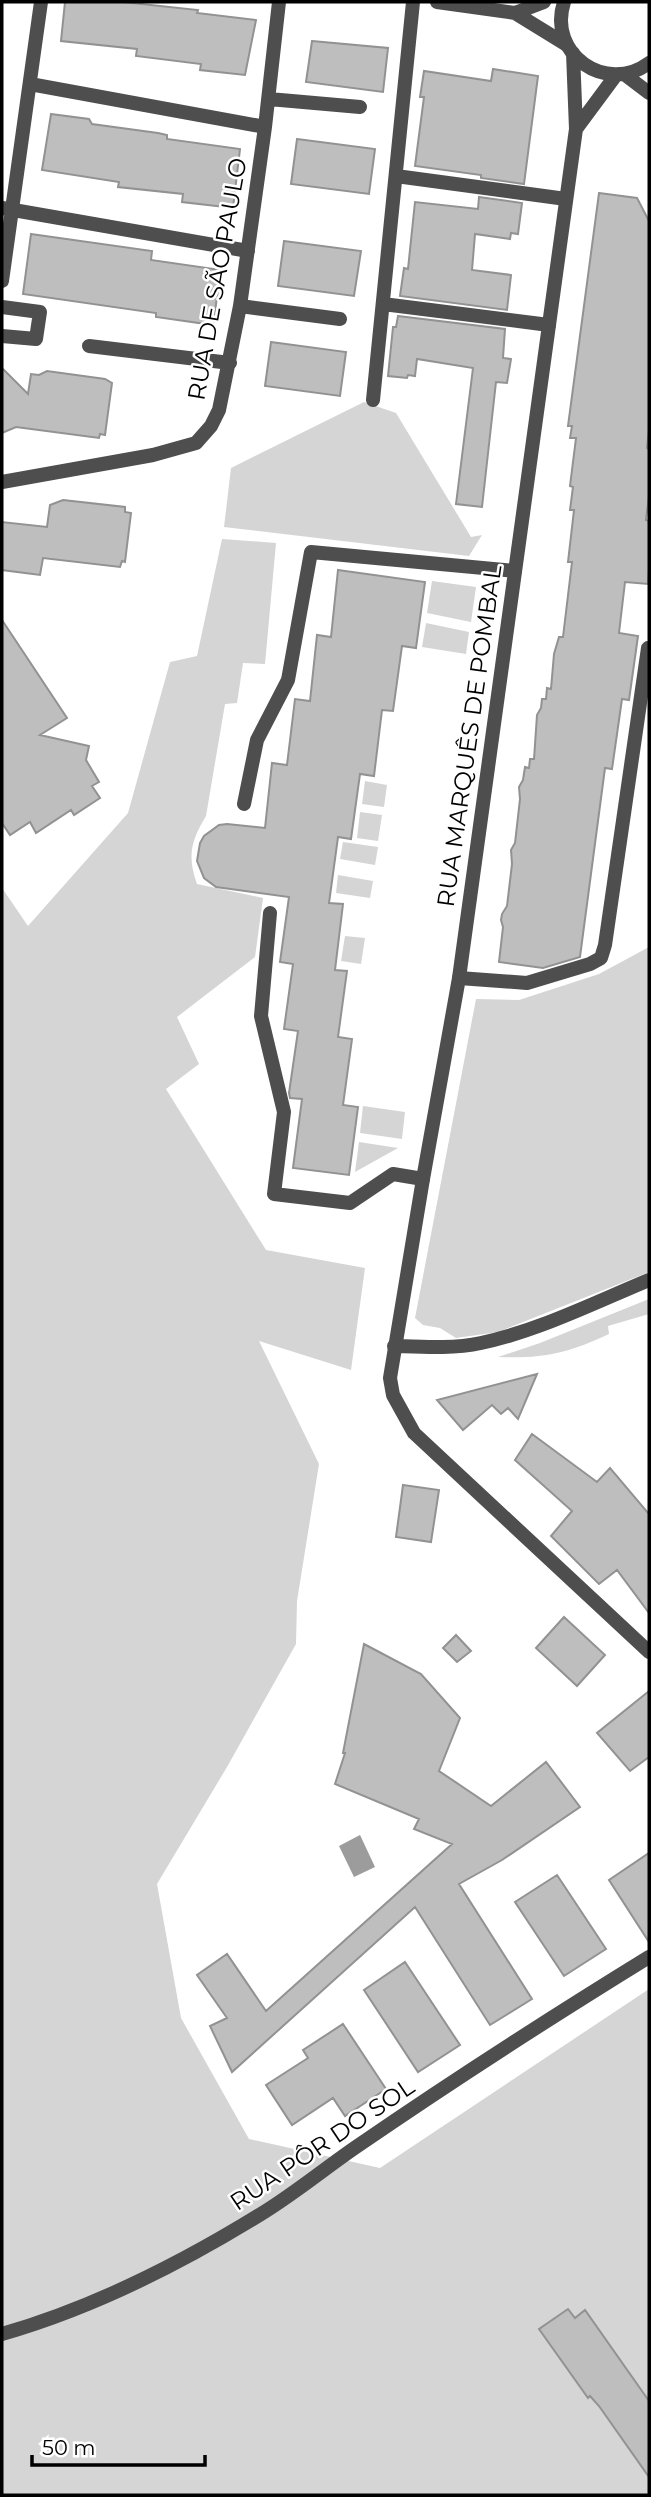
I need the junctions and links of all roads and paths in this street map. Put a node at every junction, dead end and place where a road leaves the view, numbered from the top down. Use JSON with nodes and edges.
{"nodes":[{"id":1,"x":41,"y":2,"type":"edge"},
{"id":2,"x":279,"y":2,"type":"edge"},
{"id":3,"x":412,"y":2,"type":"edge"},
{"id":4,"x":437,"y":2,"type":"edge"},
{"id":5,"x":544,"y":2,"type":"edge"},
{"id":6,"x":564,"y":2,"type":"edge"},
{"id":7,"x":515,"y":13,"type":"junction"},
{"id":8,"x":570,"y":49,"type":"junction"},
{"id":9,"x":649,"y":63,"type":"edge"},
{"id":10,"x":620,"y":74,"type":"junction"},
{"id":11,"x":30,"y":84,"type":"junction"},
{"id":12,"x":649,"y":93,"type":"edge"},
{"id":13,"x":269,"y":99,"type":"junction"},
{"id":14,"x":360,"y":107,"type":"dead end"},
{"id":15,"x":265,"y":127,"type":"junction"},
{"id":16,"x":576,"y":129,"type":"junction"},
{"id":17,"x":396,"y":176,"type":"junction"},
{"id":18,"x":566,"y":199,"type":"junction"},
{"id":19,"x":8,"y":209,"type":"edge"},
{"id":20,"x":248,"y":251,"type":"junction"},
{"id":21,"x":2,"y":281,"type":"edge"},
{"id":22,"x":383,"y":303,"type":"junction"},
{"id":23,"x":240,"y":306,"type":"junction"},
{"id":24,"x":2,"y":307,"type":"edge"},
{"id":25,"x":340,"y":319,"type":"dead end"},
{"id":26,"x":549,"y":325,"type":"junction"},
{"id":27,"x":2,"y":336,"type":"edge"},
{"id":28,"x":89,"y":346,"type":"dead end"},
{"id":29,"x":229,"y":363,"type":"junction"},
{"id":30,"x":373,"y":400,"type":"dead end"},
{"id":31,"x":2,"y":482,"type":"edge"},
{"id":32,"x":515,"y":571,"type":"junction"},
{"id":33,"x":648,"y":648,"type":"edge"},
{"id":34,"x":244,"y":804,"type":"dead end"},
{"id":35,"x":270,"y":914,"type":"dead end"},
{"id":36,"x":459,"y":978,"type":"junction"},
{"id":37,"x":423,"y":1179,"type":"junction"},
{"id":38,"x":649,"y":1280,"type":"edge"},
{"id":39,"x":394,"y":1346,"type":"junction"},
{"id":40,"x":649,"y":1652,"type":"edge"},
{"id":41,"x":649,"y":1957,"type":"edge"},
{"id":42,"x":2,"y":2334,"type":"edge"}],
"edges":[{"from":1,"to":11,"type":"street"},
{"from":2,"to":13,"type":"street","name":"RUA DE SÃO PAULO"},
{"from":3,"to":17,"type":"street"},
{"from":4,"to":7,"type":"street"},
{"from":5,"to":7,"type":"street"},
{"from":6,"to":8,"type":"street","name":"RUA MARQUÊS DE POMBAL"},
{"from":7,"to":8,"type":"street"},
{"from":8,"to":10,"type":"street"},
{"from":8,"to":16,"type":"street","name":"RUA MARQUÊS DE POMBAL"},
{"from":9,"to":10,"type":"street"},
{"from":10,"to":12,"type":"street"},
{"from":10,"to":16,"type":"street","name":"RUA MARQUÊS DE POMBAL"},
{"from":11,"to":15,"type":"street"},
{"from":11,"to":19,"type":"street"},
{"from":13,"to":14,"type":"street"},
{"from":13,"to":15,"type":"street","name":"RUA DE SÃO PAULO"},
{"from":15,"to":20,"type":"street","name":"RUA DE SÃO PAULO"},
{"from":16,"to":18,"type":"street","name":"RUA MARQUÊS DE POMBAL"},
{"from":17,"to":18,"type":"street"},
{"from":17,"to":22,"type":"street"},
{"from":18,"to":26,"type":"street","name":"RUA MARQUÊS DE POMBAL"},
{"from":19,"to":20,"type":"street"},
{"from":19,"to":21,"type":"street"},
{"from":20,"to":23,"type":"street","name":"RUA DE SÃO PAULO"},
{"from":22,"to":26,"type":"street"},
{"from":22,"to":30,"type":"street"},
{"from":23,"to":25,"type":"street"},
{"from":23,"to":29,"type":"street","name":"RUA DE SÃO PAULO"},
{"from":24,"to":27,"type":"street"},
{"from":26,"to":32,"type":"street","name":"RUA MARQUÊS DE POMBAL"},
{"from":28,"to":29,"type":"street"},
{"from":29,"to":31,"type":"street","name":"RUA DE SÃO PAULO"},
{"from":32,"to":34,"type":"street"},
{"from":32,"to":36,"type":"street","name":"RUA MARQUÊS DE POMBAL"},
{"from":33,"to":36,"type":"street"},
{"from":35,"to":37,"type":"street"},
{"from":36,"to":37,"type":"street","name":"RUA MARQUÊS DE POMBAL"},
{"from":37,"to":39,"type":"street","name":"RUA MARQUÊS DE POMBAL"},
{"from":38,"to":39,"type":"street"},
{"from":39,"to":40,"type":"street","name":"RUA MARQUÊS DE POMBAL"},
{"from":41,"to":42,"type":"street","name":"RUA PÔR DO SOL"}]}
